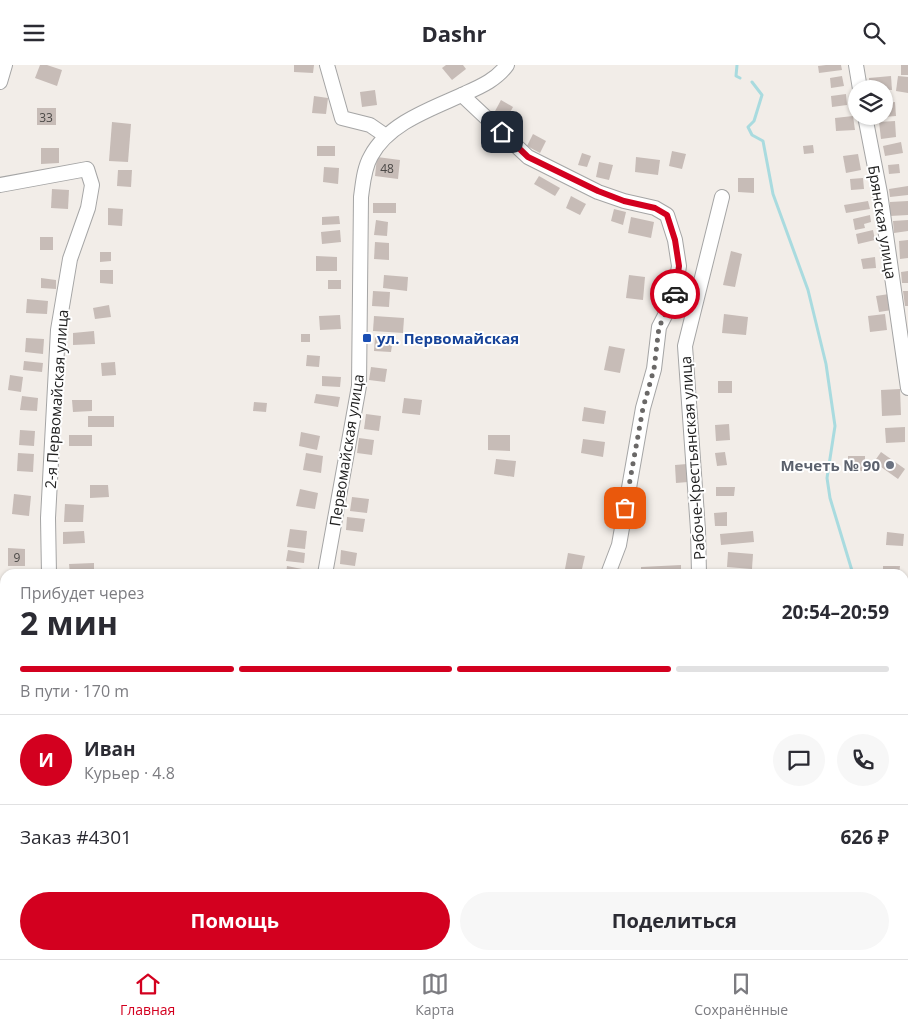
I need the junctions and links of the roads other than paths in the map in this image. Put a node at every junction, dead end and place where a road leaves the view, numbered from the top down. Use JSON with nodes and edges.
{"nodes":[{"id":1,"x":5,"y":65,"type":"edge"},
{"id":2,"x":327,"y":65,"type":"edge"},
{"id":3,"x":507,"y":65,"type":"edge"},
{"id":4,"x":856,"y":65,"type":"edge"},
{"id":5,"x":858,"y":80,"type":"edge"},
{"id":6,"x":0,"y":82,"type":"edge"},
{"id":7,"x":462,"y":95,"type":"junction"},
{"id":8,"x":867,"y":125,"type":"edge"},
{"id":9,"x":386,"y":136,"type":"junction"},
{"id":10,"x":0,"y":185,"type":"edge"},
{"id":11,"x":722,"y":197,"type":"dead end"},
{"id":12,"x":908,"y":388,"type":"edge"},
{"id":13,"x":49,"y":569,"type":"edge"},
{"id":14,"x":326,"y":569,"type":"edge"},
{"id":15,"x":610,"y":569,"type":"edge"},
{"id":16,"x":699,"y":569,"type":"edge"}],
"edges":[{"from":1,"to":6,"type":"street"},
{"from":2,"to":9,"type":"street"},
{"from":3,"to":7,"type":"street","name":"Первомайская улица"},
{"from":4,"to":5,"type":"street"},
{"from":7,"to":9,"type":"street","name":"Первомайская улица"},
{"from":7,"to":15,"type":"street","name":"Рабоче-Крестьянская улица"},
{"from":8,"to":12,"type":"street","name":"Брянская улица"},
{"from":9,"to":14,"type":"street","name":"Первомайская улица"},
{"from":10,"to":13,"type":"street","name":"2-я Первомайская улица"},
{"from":11,"to":16,"type":"street","name":"Рабоче-Крестьянская улица"}]}
